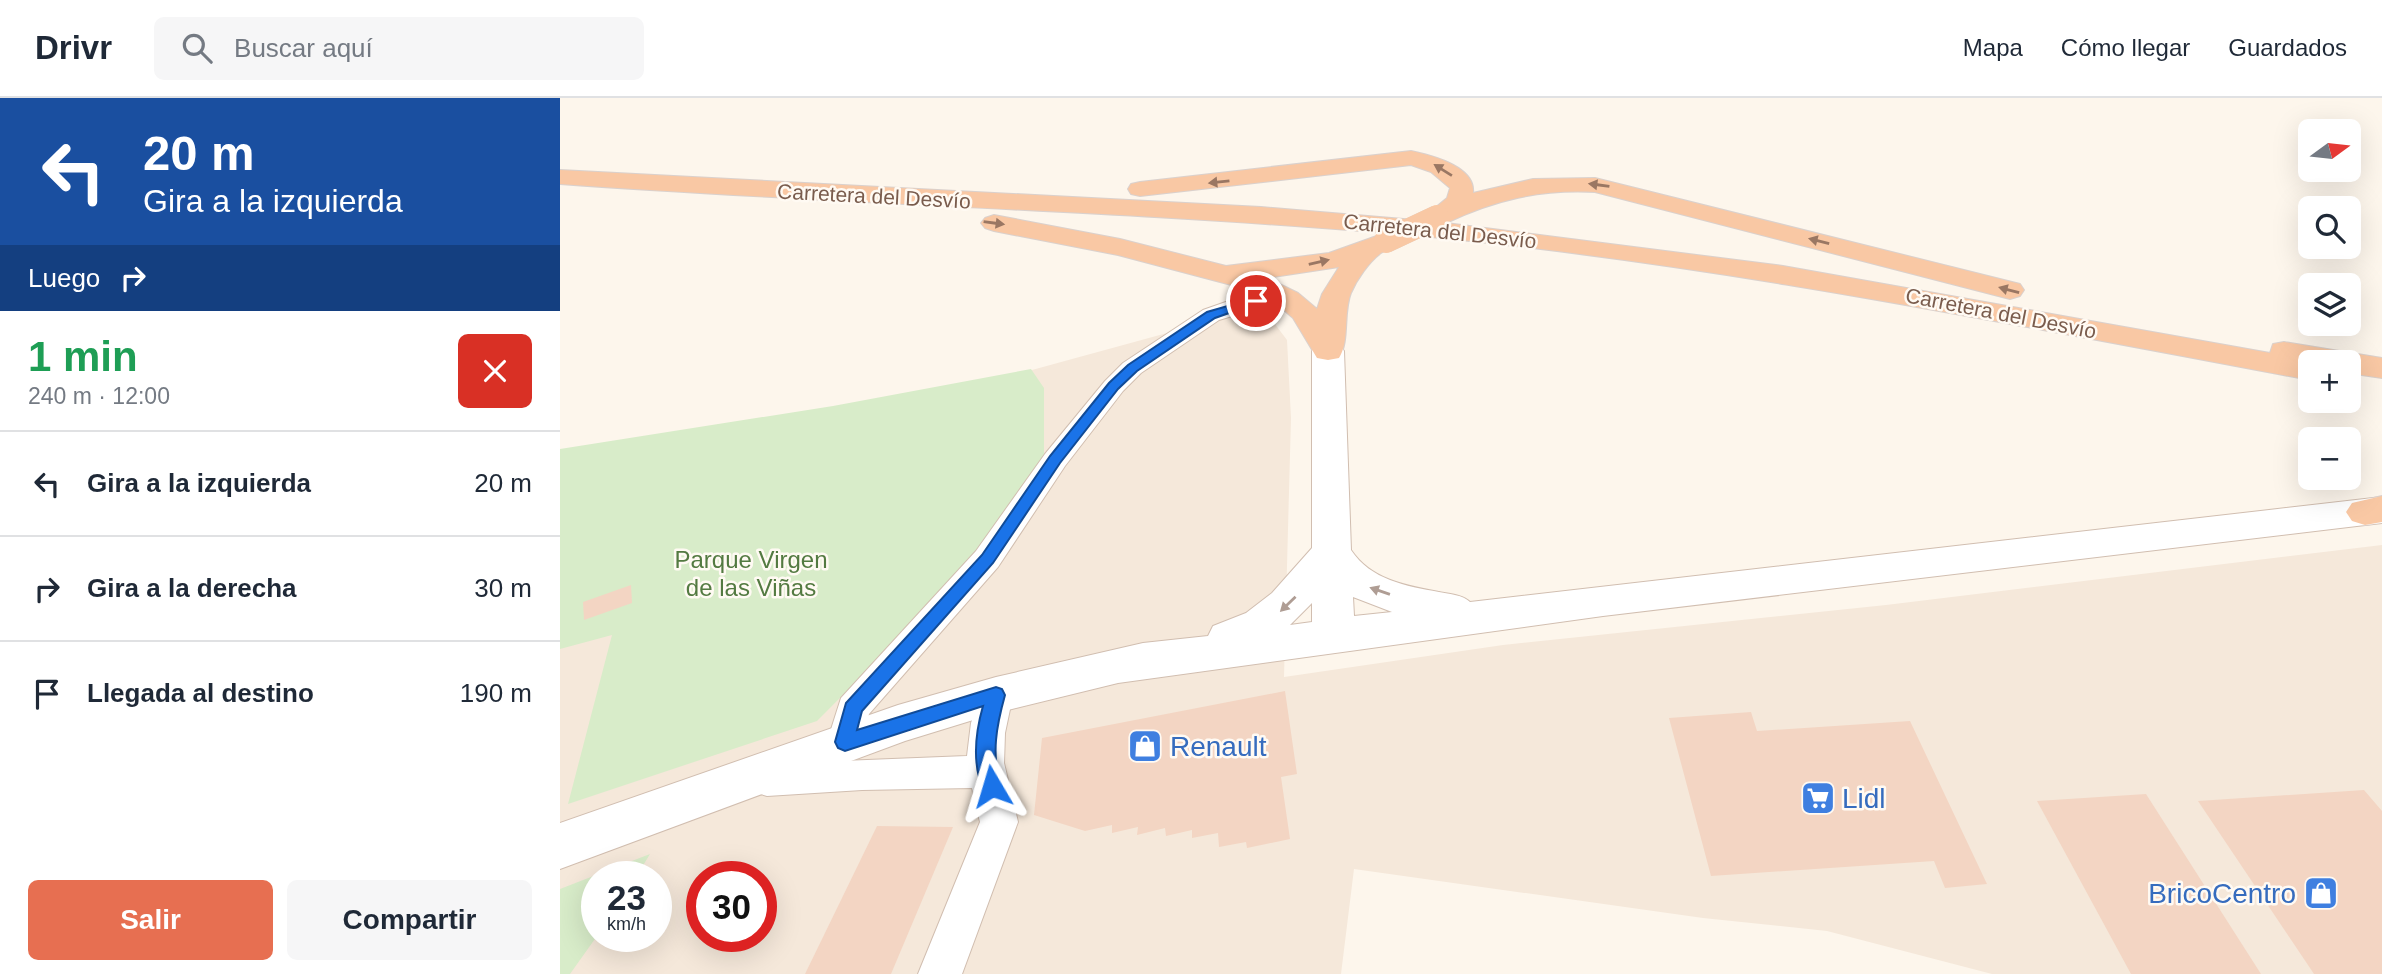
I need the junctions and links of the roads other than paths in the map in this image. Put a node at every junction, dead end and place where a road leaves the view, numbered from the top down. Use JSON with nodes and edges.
{"nodes":[{"id":1,"x":560,"y":177,"type":"edge"},
{"id":2,"x":622,"y":181,"type":"junction"},
{"id":3,"x":560,"y":182,"type":"edge"},
{"id":4,"x":1437,"y":217,"type":"junction"},
{"id":5,"x":1379,"y":244,"type":"junction"},
{"id":6,"x":1227,"y":272,"type":"junction"},
{"id":7,"x":1274,"y":292,"type":"junction"},
{"id":8,"x":1328,"y":351,"type":"junction"},
{"id":9,"x":2298,"y":353,"type":"edge"},
{"id":10,"x":2361,"y":365,"type":"edge"},
{"id":11,"x":2298,"y":368,"type":"edge"},
{"id":12,"x":2382,"y":368,"type":"edge"},
{"id":13,"x":2361,"y":378,"type":"edge"},
{"id":14,"x":2382,"y":381,"type":"edge"},
{"id":15,"x":2376,"y":510,"type":"edge"},
{"id":16,"x":1331,"y":551,"type":"junction"},
{"id":17,"x":1494,"y":615,"type":"junction"},
{"id":18,"x":1333,"y":635,"type":"junction"},
{"id":19,"x":1119,"y":666,"type":"junction"},
{"id":20,"x":996,"y":695,"type":"junction"},
{"id":21,"x":845,"y":742,"type":"junction"},
{"id":22,"x":986,"y":772,"type":"junction"},
{"id":23,"x":728,"y":783,"type":"junction"},
{"id":24,"x":560,"y":846,"type":"edge"},
{"id":25,"x":940,"y":974,"type":"edge"}],
"edges":[{"from":1,"to":2,"type":"highway","name":"Carretera del Desvío"},
{"from":4,"to":2,"type":"highway","one_way":true},
{"from":2,"to":11,"type":"highway","name":"Carretera del Desvío"},
{"from":3,"to":6,"type":"highway","one_way":true},
{"from":4,"to":5,"type":"highway","bridge":true},
{"from":9,"to":4,"type":"highway","one_way":true},
{"from":6,"to":5,"type":"highway","one_way":true},
{"from":5,"to":8,"type":"highway"},
{"from":6,"to":7,"type":"highway"},
{"from":7,"to":8,"type":"highway"},
{"from":7,"to":21,"type":"street"},
{"from":8,"to":16,"type":"street"},
{"from":10,"to":12,"type":"highway"},
{"from":13,"to":14,"type":"highway"},
{"from":15,"to":17,"type":"street"},
{"from":17,"to":16,"type":"street","one_way":true},
{"from":16,"to":18,"type":"street"},
{"from":16,"to":19,"type":"street","one_way":true},
{"from":17,"to":18,"type":"street"},
{"from":18,"to":19,"type":"street"},
{"from":19,"to":20,"type":"street"},
{"from":20,"to":21,"type":"street"},
{"from":20,"to":22,"type":"street"},
{"from":21,"to":23,"type":"street"},
{"from":22,"to":23,"type":"street"},
{"from":22,"to":25,"type":"street"},
{"from":23,"to":24,"type":"street"}]}
